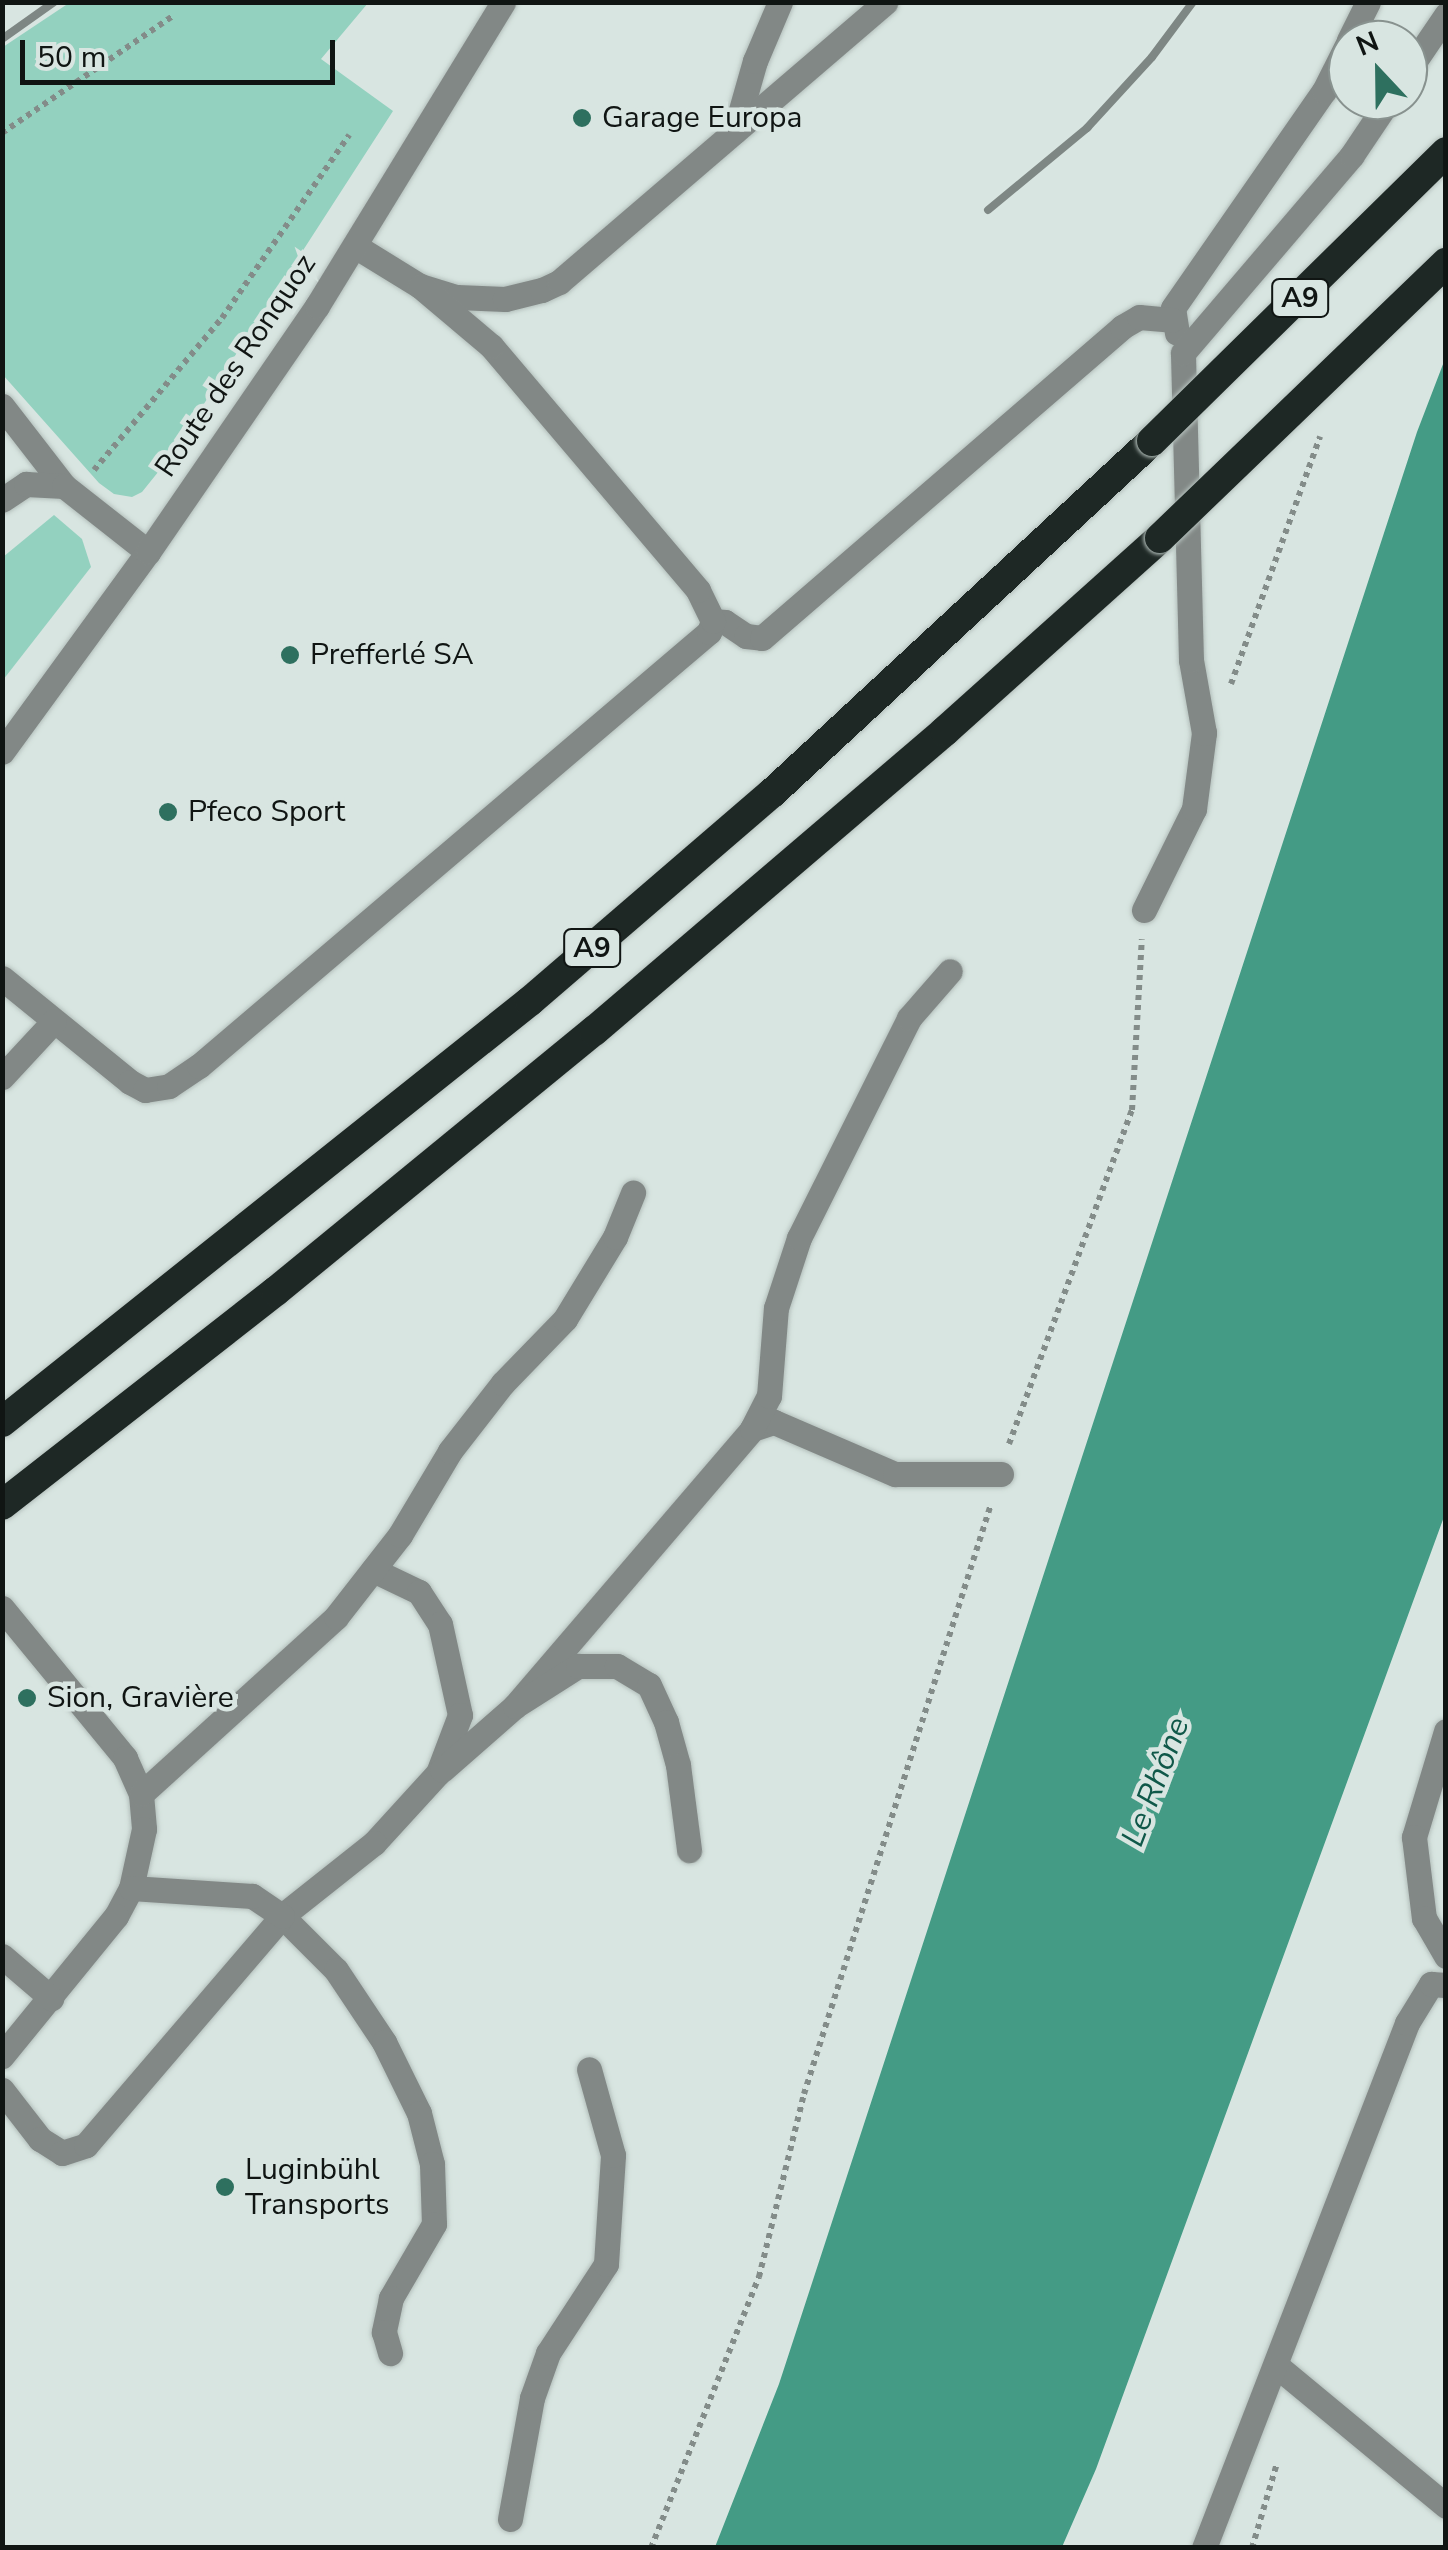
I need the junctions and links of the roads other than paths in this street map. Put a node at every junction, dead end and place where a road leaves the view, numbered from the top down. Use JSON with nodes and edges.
{"nodes":[{"id":1,"x":503,"y":2,"type":"edge"},
{"id":2,"x":780,"y":2,"type":"edge"},
{"id":3,"x":886,"y":2,"type":"edge"},
{"id":4,"x":1446,"y":15,"type":"edge"},
{"id":5,"x":1428,"y":42,"type":"edge"},
{"id":6,"x":1328,"y":83,"type":"edge"},
{"id":7,"x":1376,"y":120,"type":"edge"},
{"id":8,"x":736,"y":131,"type":"junction"},
{"id":9,"x":1446,"y":152,"type":"edge"},
{"id":10,"x":355,"y":246,"type":"junction"},
{"id":11,"x":1446,"y":264,"type":"edge"},
{"id":12,"x":420,"y":286,"type":"junction"},
{"id":13,"x":1172,"y":320,"type":"junction"},
{"id":14,"x":1183,"y":352,"type":"junction"},
{"id":15,"x":2,"y":406,"type":"edge"},
{"id":16,"x":68,"y":490,"type":"junction"},
{"id":17,"x":2,"y":500,"type":"edge"},
{"id":18,"x":148,"y":552,"type":"junction"},
{"id":19,"x":713,"y":621,"type":"junction"},
{"id":20,"x":2,"y":752,"type":"edge"},
{"id":21,"x":1144,"y":910,"type":"road end"},
{"id":22,"x":950,"y":971,"type":"dead end"},
{"id":23,"x":2,"y":978,"type":"edge"},
{"id":24,"x":54,"y":1021,"type":"junction"},
{"id":25,"x":2,"y":1077,"type":"edge"},
{"id":26,"x":633,"y":1193,"type":"dead end"},
{"id":27,"x":2,"y":1422,"type":"edge"},
{"id":28,"x":752,"y":1429,"type":"junction"},
{"id":29,"x":1000,"y":1474,"type":"road end"},
{"id":30,"x":7,"y":1501,"type":"edge"},
{"id":31,"x":373,"y":1570,"type":"junction"},
{"id":32,"x":2,"y":1608,"type":"edge"},
{"id":33,"x":516,"y":1706,"type":"junction"},
{"id":34,"x":1446,"y":1731,"type":"edge"},
{"id":35,"x":438,"y":1773,"type":"junction"},
{"id":36,"x":141,"y":1794,"type":"junction"},
{"id":37,"x":689,"y":1850,"type":"dead end"},
{"id":38,"x":131,"y":1888,"type":"junction"},
{"id":39,"x":282,"y":1916,"type":"junction"},
{"id":40,"x":2,"y":1956,"type":"edge"},
{"id":41,"x":1446,"y":1956,"type":"edge"},
{"id":42,"x":1446,"y":1985,"type":"edge"},
{"id":43,"x":51,"y":1998,"type":"junction"},
{"id":44,"x":2,"y":2056,"type":"edge"},
{"id":45,"x":589,"y":2070,"type":"dead end"},
{"id":46,"x":2,"y":2090,"type":"edge"},
{"id":47,"x":390,"y":2353,"type":"dead end"},
{"id":48,"x":1278,"y":2366,"type":"junction"},
{"id":49,"x":1446,"y":2506,"type":"edge"},
{"id":50,"x":510,"y":2520,"type":"dead end"},
{"id":51,"x":1204,"y":2548,"type":"edge"}],
"edges":[{"from":1,"to":10,"type":"street","name":"Route des Ronquoz"},
{"from":2,"to":8,"type":"street"},
{"from":3,"to":8,"type":"street"},
{"from":4,"to":5,"type":"street"},
{"from":6,"to":13,"type":"street"},
{"from":7,"to":14,"type":"street"},
{"from":8,"to":12,"type":"street"},
{"from":9,"to":27,"type":"highway","number":"A9","bridge":true},
{"from":10,"to":12,"type":"street"},
{"from":10,"to":18,"type":"street","name":"Route des Ronquoz"},
{"from":11,"to":30,"type":"highway","number":"A9","bridge":true},
{"from":12,"to":19,"type":"street"},
{"from":13,"to":14,"type":"street"},
{"from":13,"to":19,"type":"street"},
{"from":14,"to":21,"type":"street"},
{"from":15,"to":16,"type":"street"},
{"from":16,"to":17,"type":"street"},
{"from":16,"to":18,"type":"street"},
{"from":18,"to":20,"type":"street","name":"Route des Ronquoz"},
{"from":19,"to":24,"type":"street"},
{"from":22,"to":28,"type":"street"},
{"from":23,"to":24,"type":"street"},
{"from":24,"to":25,"type":"street"},
{"from":26,"to":31,"type":"street"},
{"from":28,"to":29,"type":"street"},
{"from":28,"to":33,"type":"street"},
{"from":31,"to":35,"type":"street"},
{"from":31,"to":36,"type":"street"},
{"from":32,"to":36,"type":"street"},
{"from":33,"to":35,"type":"street"},
{"from":33,"to":37,"type":"street"},
{"from":34,"to":41,"type":"street"},
{"from":35,"to":39,"type":"street"},
{"from":36,"to":38,"type":"street"},
{"from":38,"to":39,"type":"street"},
{"from":38,"to":43,"type":"street"},
{"from":39,"to":46,"type":"street"},
{"from":39,"to":47,"type":"street"},
{"from":40,"to":43,"type":"street"},
{"from":42,"to":48,"type":"street"},
{"from":43,"to":44,"type":"street"},
{"from":45,"to":50,"type":"street"},
{"from":48,"to":49,"type":"street"},
{"from":48,"to":51,"type":"street"}]}
